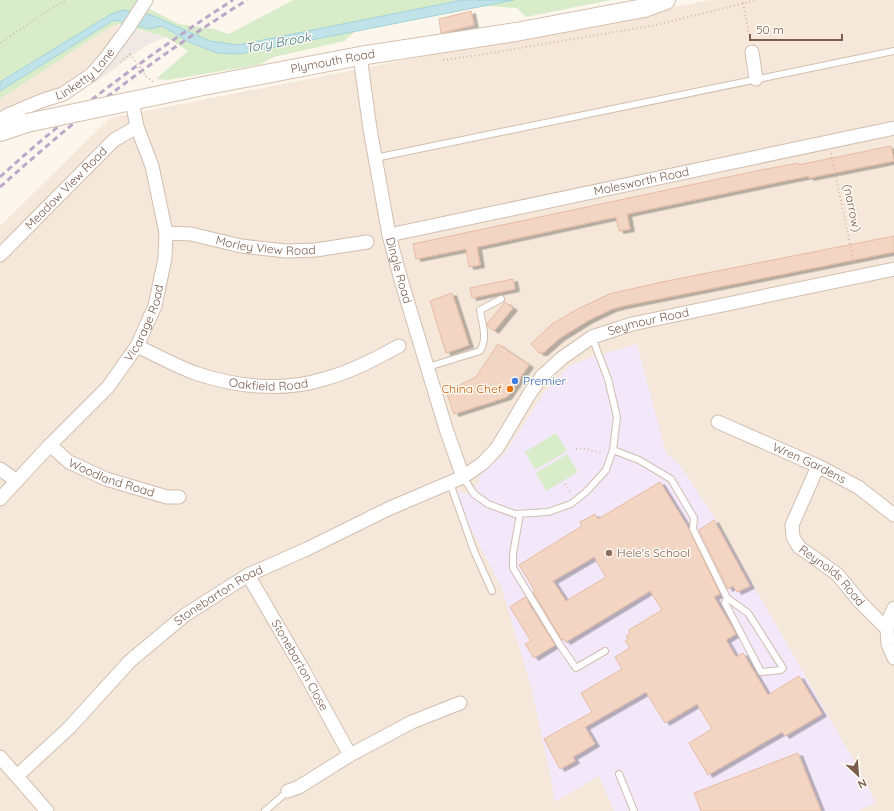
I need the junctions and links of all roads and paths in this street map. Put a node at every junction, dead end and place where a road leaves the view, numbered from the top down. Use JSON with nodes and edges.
{"nodes":[{"id":1,"x":67,"y":0,"type":"edge"},
{"id":2,"x":666,"y":0,"type":"edge"},
{"id":3,"x":145,"y":2,"type":"edge"},
{"id":4,"x":743,"y":3,"type":"dead end"},
{"id":5,"x":0,"y":42,"type":"edge"},
{"id":6,"x":894,"y":51,"type":"edge"},
{"id":7,"x":752,"y":52,"type":"joint"},
{"id":8,"x":130,"y":54,"type":"dead end"},
{"id":9,"x":360,"y":56,"type":"junction"},
{"id":10,"x":146,"y":76,"type":"dead end"},
{"id":11,"x":756,"y":79,"type":"junction"},
{"id":12,"x":124,"y":103,"type":"junction"},
{"id":13,"x":0,"y":120,"type":"edge"},
{"id":14,"x":137,"y":127,"type":"junction"},
{"id":15,"x":894,"y":128,"type":"edge"},
{"id":16,"x":0,"y":132,"type":"edge"},
{"id":17,"x":829,"y":142,"type":"junction"},
{"id":18,"x":375,"y":158,"type":"junction"},
{"id":19,"x":166,"y":233,"type":"junction"},
{"id":20,"x":389,"y":235,"type":"junction"},
{"id":21,"x":367,"y":242,"type":"dead end"},
{"id":22,"x":0,"y":255,"type":"edge"},
{"id":23,"x":894,"y":269,"type":"edge"},
{"id":24,"x":857,"y":277,"type":"junction"},
{"id":25,"x":502,"y":299,"type":"dead end"},
{"id":26,"x":592,"y":337,"type":"junction"},
{"id":27,"x":137,"y":346,"type":"junction"},
{"id":28,"x":399,"y":346,"type":"dead end"},
{"id":29,"x":428,"y":367,"type":"junction"},
{"id":30,"x":718,"y":422,"type":"dead end"},
{"id":31,"x":50,"y":445,"type":"junction"},
{"id":32,"x":576,"y":450,"type":"dead end"},
{"id":33,"x":613,"y":450,"type":"junction"},
{"id":34,"x":611,"y":458,"type":"junction"},
{"id":35,"x":818,"y":466,"type":"junction"},
{"id":36,"x":0,"y":469,"type":"edge"},
{"id":37,"x":463,"y":477,"type":"junction"},
{"id":38,"x":17,"y":481,"type":"junction"},
{"id":39,"x":450,"y":483,"type":"junction"},
{"id":40,"x":179,"y":497,"type":"dead end"},
{"id":41,"x":0,"y":499,"type":"edge"},
{"id":42,"x":520,"y":514,"type":"junction"},
{"id":43,"x":894,"y":515,"type":"edge"},
{"id":44,"x":248,"y":575,"type":"junction"},
{"id":45,"x":492,"y":591,"type":"dead end"},
{"id":46,"x":726,"y":598,"type":"junction"},
{"id":47,"x":894,"y":608,"type":"edge"},
{"id":48,"x":887,"y":629,"type":"junction"},
{"id":49,"x":605,"y":651,"type":"dead end"},
{"id":50,"x":894,"y":658,"type":"edge"},
{"id":51,"x":460,"y":703,"type":"dead end"},
{"id":52,"x":350,"y":755,"type":"junction"},
{"id":53,"x":0,"y":757,"type":"edge"},
{"id":54,"x":619,"y":774,"type":"dead end"},
{"id":55,"x":17,"y":776,"type":"junction"},
{"id":56,"x":288,"y":791,"type":"joint"},
{"id":57,"x":47,"y":811,"type":"edge"},
{"id":58,"x":265,"y":811,"type":"edge"},
{"id":59,"x":634,"y":811,"type":"edge"}],
"edges":[{"from":1,"to":5,"type":"path"},
{"from":2,"to":9,"type":"main road","name":"Plymouth Road"},
{"from":3,"to":13,"type":"street","name":"Linketty Lane"},
{"from":4,"to":7,"type":"path"},
{"from":6,"to":11,"type":"lane"},
{"from":7,"to":11,"type":"street"},
{"from":8,"to":10,"type":"path","bridge":true},
{"from":9,"to":12,"type":"main road","name":"Plymouth Road"},
{"from":9,"to":18,"type":"street","name":"Dingle Road"},
{"from":11,"to":18,"type":"lane"},
{"from":12,"to":14,"type":"street","name":"Vicarage Road"},
{"from":12,"to":16,"type":"main road","name":"Plymouth Road","bridge":true},
{"from":14,"to":19,"type":"street","name":"Vicarage Road"},
{"from":14,"to":22,"type":"street","name":"Meadow View Road"},
{"from":15,"to":17,"type":"street","name":"Molesworth Road"},
{"from":17,"to":20,"type":"street","name":"Molesworth Road"},
{"from":17,"to":24,"type":"path","name":"(narrow)"},
{"from":18,"to":20,"type":"street","name":"Dingle Road"},
{"from":19,"to":21,"type":"street","name":"Morley View Road"},
{"from":19,"to":27,"type":"street","name":"Vicarage Road"},
{"from":20,"to":29,"type":"street","name":"Dingle Road"},
{"from":23,"to":24,"type":"street","name":"Seymour Road"},
{"from":24,"to":26,"type":"street","name":"Seymour Road"},
{"from":25,"to":29,"type":"lane"},
{"from":26,"to":33,"type":"lane"},
{"from":26,"to":37,"type":"street","name":"Seymour Road"},
{"from":27,"to":28,"type":"street","name":"Oakfield Road"},
{"from":27,"to":31,"type":"street","name":"Vicarage Road"},
{"from":29,"to":37,"type":"street","name":"Dingle Road"},
{"from":30,"to":35,"type":"street","name":"Wren Gardens"},
{"from":31,"to":38,"type":"street","name":"Vicarage Road"},
{"from":31,"to":40,"type":"street","name":"Woodland Road"},
{"from":32,"to":34,"type":"path"},
{"from":33,"to":34,"type":"lane"},
{"from":33,"to":46,"type":"lane"},
{"from":34,"to":42,"type":"lane"},
{"from":35,"to":43,"type":"street","name":"Wren Gardens"},
{"from":35,"to":48,"type":"street","name":"Reynolds Road"},
{"from":36,"to":38,"type":"street"},
{"from":37,"to":39,"type":"street","name":"Stonebarton Road"},
{"from":37,"to":42,"type":"lane"},
{"from":38,"to":41,"type":"street","name":"Vicarage Road"},
{"from":39,"to":44,"type":"street","name":"Stonebarton Road"},
{"from":39,"to":45,"type":"lane"},
{"from":42,"to":49,"type":"lane"},
{"from":44,"to":52,"type":"street","name":"Stonebarton Close"},
{"from":44,"to":55,"type":"street","name":"Stonebarton Road"},
{"from":46,"to":46,"type":"lane"},
{"from":47,"to":48,"type":"street"},
{"from":48,"to":50,"type":"street"},
{"from":51,"to":52,"type":"street"},
{"from":52,"to":56,"type":"street"},
{"from":53,"to":55,"type":"street"},
{"from":54,"to":59,"type":"lane"},
{"from":55,"to":57,"type":"street"},
{"from":56,"to":58,"type":"lane"}]}
